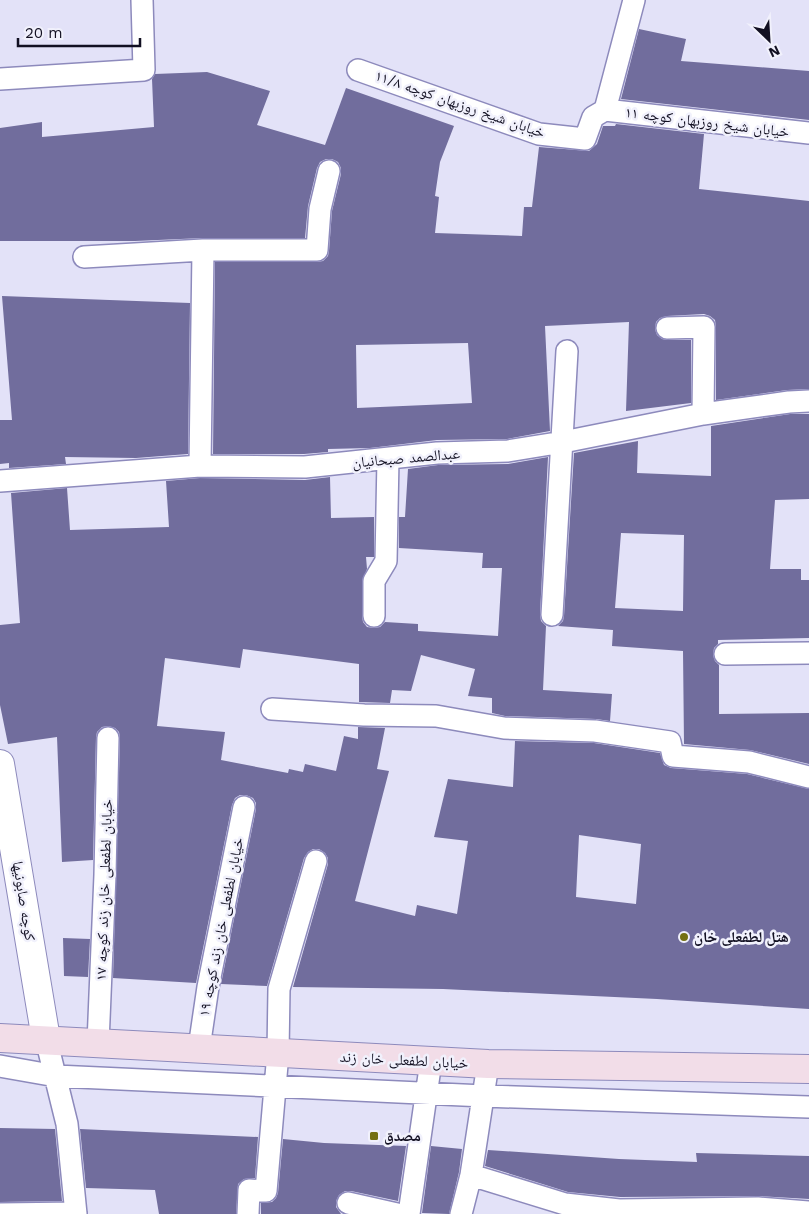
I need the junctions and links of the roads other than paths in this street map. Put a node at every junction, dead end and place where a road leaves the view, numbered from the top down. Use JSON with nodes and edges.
{"nodes":[{"id":1,"x":142,"y":0,"type":"edge"},
{"id":2,"x":634,"y":0,"type":"edge"},
{"id":3,"x":358,"y":70,"type":"dead end"},
{"id":4,"x":0,"y":79,"type":"edge"},
{"id":5,"x":605,"y":110,"type":"junction"},
{"id":6,"x":809,"y":134,"type":"edge"},
{"id":7,"x":329,"y":171,"type":"dead end"},
{"id":8,"x":203,"y":250,"type":"junction"},
{"id":9,"x":84,"y":257,"type":"dead end"},
{"id":10,"x":667,"y":328,"type":"dead end"},
{"id":11,"x":567,"y":351,"type":"dead end"},
{"id":12,"x":809,"y":401,"type":"edge"},
{"id":13,"x":703,"y":414,"type":"junction"},
{"id":14,"x":563,"y":442,"type":"junction"},
{"id":15,"x":388,"y":459,"type":"junction"},
{"id":16,"x":200,"y":466,"type":"junction"},
{"id":17,"x":0,"y":481,"type":"edge"},
{"id":18,"x":552,"y":615,"type":"dead end"},
{"id":19,"x":374,"y":616,"type":"dead end"},
{"id":20,"x":809,"y":653,"type":"edge"},
{"id":21,"x":725,"y":654,"type":"dead end"},
{"id":22,"x":272,"y":709,"type":"dead end"},
{"id":23,"x":108,"y":738,"type":"dead end"},
{"id":24,"x":0,"y":764,"type":"edge"},
{"id":25,"x":809,"y":777,"type":"edge"},
{"id":26,"x":244,"y":807,"type":"dead end"},
{"id":27,"x":316,"y":862,"type":"dead end"},
{"id":28,"x":0,"y":1038,"type":"edge"},
{"id":29,"x":46,"y":1039,"type":"junction"},
{"id":30,"x":98,"y":1043,"type":"junction"},
{"id":31,"x":199,"y":1048,"type":"junction"},
{"id":32,"x":278,"y":1053,"type":"junction"},
{"id":33,"x":431,"y":1061,"type":"junction"},
{"id":34,"x":488,"y":1064,"type":"junction"},
{"id":35,"x":0,"y":1066,"type":"edge"},
{"id":36,"x":809,"y":1069,"type":"edge"},
{"id":37,"x":56,"y":1076,"type":"junction"},
{"id":38,"x":275,"y":1086,"type":"junction"},
{"id":39,"x":426,"y":1094,"type":"junction"},
{"id":40,"x":484,"y":1096,"type":"junction"},
{"id":41,"x":809,"y":1107,"type":"edge"},
{"id":42,"x":471,"y":1175,"type":"junction"},
{"id":43,"x":348,"y":1203,"type":"dead end"},
{"id":44,"x":809,"y":1212,"type":"edge"},
{"id":45,"x":0,"y":1214,"type":"edge"},
{"id":46,"x":76,"y":1214,"type":"edge"},
{"id":47,"x":248,"y":1214,"type":"edge"},
{"id":48,"x":397,"y":1214,"type":"edge"},
{"id":49,"x":409,"y":1214,"type":"edge"},
{"id":50,"x":461,"y":1214,"type":"edge"}],
"edges":[{"from":1,"to":4,"type":"lane"},
{"from":2,"to":5,"type":"lane"},
{"from":3,"to":5,"type":"lane","name":"خیابان شیخ روزبهان کوچه ۱۱/۸"},
{"from":5,"to":6,"type":"lane","name":"خیابان شیخ روزبهان کوچه ۱۱"},
{"from":7,"to":8,"type":"lane"},
{"from":8,"to":9,"type":"lane"},
{"from":8,"to":16,"type":"lane"},
{"from":10,"to":13,"type":"lane"},
{"from":11,"to":14,"type":"lane"},
{"from":12,"to":13,"type":"lane","name":"عبدالصمد صبحانیان"},
{"from":13,"to":14,"type":"lane","name":"عبدالصمد صبحانیان"},
{"from":14,"to":15,"type":"lane","name":"عبدالصمد صبحانیان"},
{"from":14,"to":18,"type":"lane"},
{"from":15,"to":16,"type":"lane","name":"عبدالصمد صبحانیان"},
{"from":15,"to":19,"type":"lane"},
{"from":16,"to":17,"type":"lane","name":"عبدالصمد صبحانیان"},
{"from":20,"to":21,"type":"lane"},
{"from":22,"to":25,"type":"lane"},
{"from":23,"to":30,"type":"lane","name":"خیابان لطفعلی خان زند کوچه ۱۷"},
{"from":24,"to":29,"type":"street","name":"کوچه صابونیها"},
{"from":26,"to":31,"type":"lane","name":"خیابان لطفعلی خان زند کوچه ۱۹"},
{"from":27,"to":32,"type":"lane"},
{"from":28,"to":29,"type":"street","name":"خیابان لطفعلی خان زند"},
{"from":29,"to":30,"type":"street","name":"خیابان لطفعلی خان زند"},
{"from":29,"to":37,"type":"lane"},
{"from":30,"to":31,"type":"street","name":"خیابان لطفعلی خان زند"},
{"from":31,"to":32,"type":"street","name":"خیابان لطفعلی خان زند"},
{"from":32,"to":33,"type":"street","name":"خیابان لطفعلی خان زند"},
{"from":32,"to":38,"type":"lane"},
{"from":33,"to":34,"type":"street","name":"خیابان لطفعلی خان زند"},
{"from":33,"to":39,"type":"lane"},
{"from":34,"to":36,"type":"street","name":"خیابان لطفعلی خان زند"},
{"from":34,"to":40,"type":"lane"},
{"from":35,"to":37,"type":"lane"},
{"from":37,"to":38,"type":"lane"},
{"from":37,"to":46,"type":"lane"},
{"from":38,"to":39,"type":"lane"},
{"from":38,"to":47,"type":"lane"},
{"from":39,"to":40,"type":"lane"},
{"from":39,"to":49,"type":"lane"},
{"from":40,"to":41,"type":"lane"},
{"from":40,"to":42,"type":"lane"},
{"from":42,"to":44,"type":"lane"},
{"from":42,"to":50,"type":"lane"},
{"from":43,"to":48,"type":"lane"},
{"from":45,"to":46,"type":"lane"}]}
